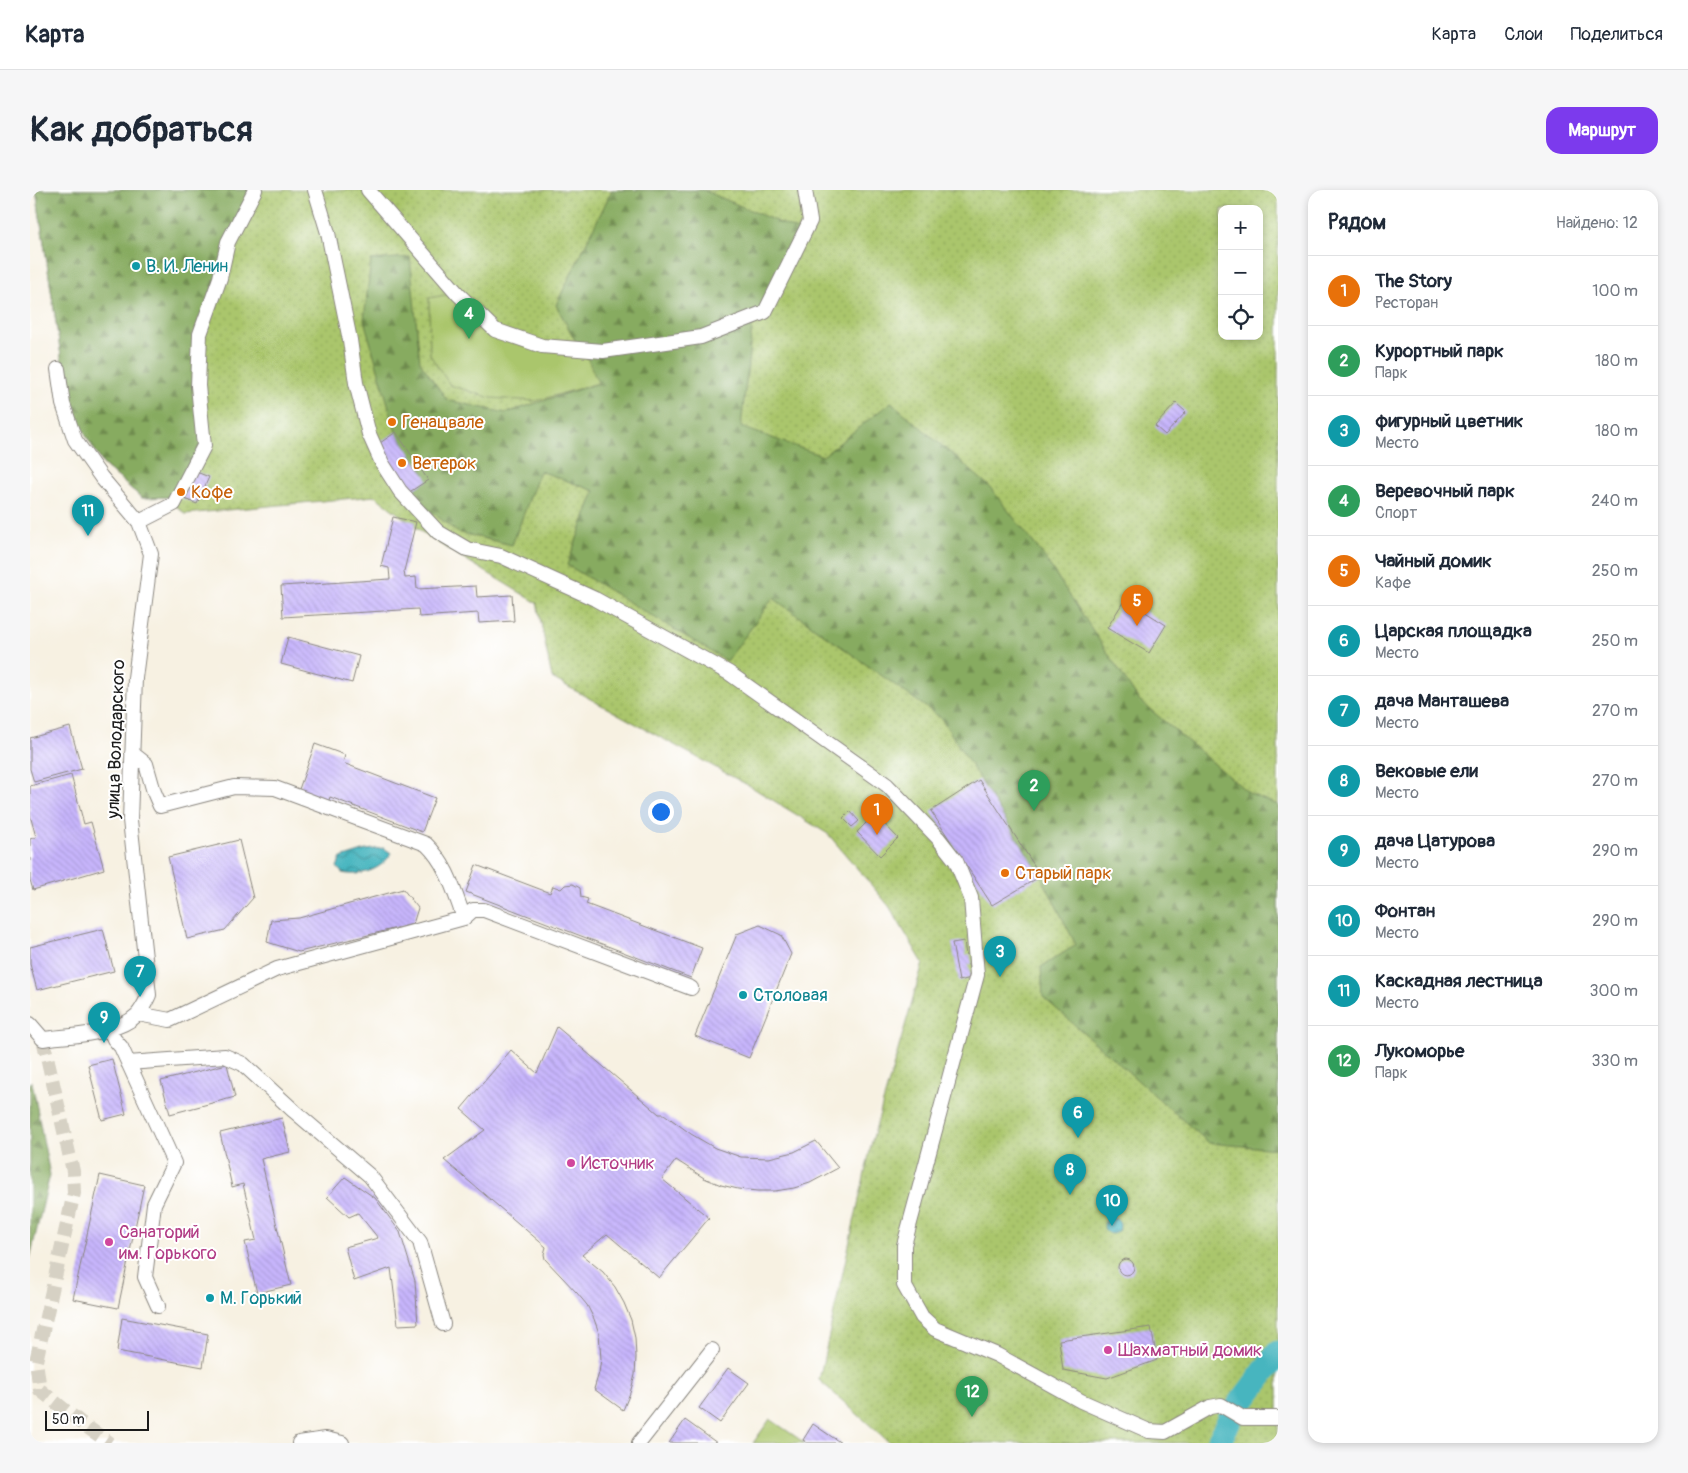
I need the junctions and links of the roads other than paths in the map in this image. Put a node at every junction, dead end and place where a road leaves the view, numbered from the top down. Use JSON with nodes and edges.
{"nodes":[{"id":1,"x":255,"y":190,"type":"edge"},
{"id":2,"x":315,"y":190,"type":"edge"},
{"id":3,"x":368,"y":190,"type":"edge"},
{"id":4,"x":805,"y":190,"type":"edge"},
{"id":5,"x":58,"y":369,"type":"dead end"},
{"id":6,"x":138,"y":522,"type":"junction"},
{"id":7,"x":132,"y":753,"type":"junction"},
{"id":8,"x":464,"y":918,"type":"junction"},
{"id":9,"x":691,"y":988,"type":"dead end"},
{"id":10,"x":138,"y":1014,"type":"junction"},
{"id":11,"x":30,"y":1024,"type":"edge"},
{"id":12,"x":116,"y":1028,"type":"junction"},
{"id":13,"x":129,"y":1045,"type":"dead end"},
{"id":14,"x":128,"y":1063,"type":"junction"},
{"id":15,"x":158,"y":1306,"type":"dead end"},
{"id":16,"x":443,"y":1324,"type":"dead end"},
{"id":17,"x":712,"y":1350,"type":"dead end"},
{"id":18,"x":1278,"y":1418,"type":"edge"},
{"id":19,"x":299,"y":1443,"type":"edge"},
{"id":20,"x":342,"y":1443,"type":"edge"},
{"id":21,"x":639,"y":1443,"type":"edge"}],
"edges":[{"from":1,"to":6,"type":"street"},
{"from":2,"to":18,"type":"street"},
{"from":3,"to":4,"type":"street"},
{"from":5,"to":6,"type":"street","name":"улица Володарского"},
{"from":6,"to":7,"type":"street","name":"улица Володарского"},
{"from":7,"to":8,"type":"street"},
{"from":7,"to":10,"type":"street","name":"улица Володарского"},
{"from":8,"to":9,"type":"street"},
{"from":8,"to":10,"type":"street"},
{"from":10,"to":12,"type":"street","name":"улица Володарского"},
{"from":11,"to":12,"type":"street","name":"улица Володарского"},
{"from":12,"to":13,"type":"street"},
{"from":12,"to":14,"type":"street"},
{"from":14,"to":15,"type":"street"},
{"from":14,"to":16,"type":"street"},
{"from":17,"to":21,"type":"street"},
{"from":19,"to":20,"type":"street"}]}
